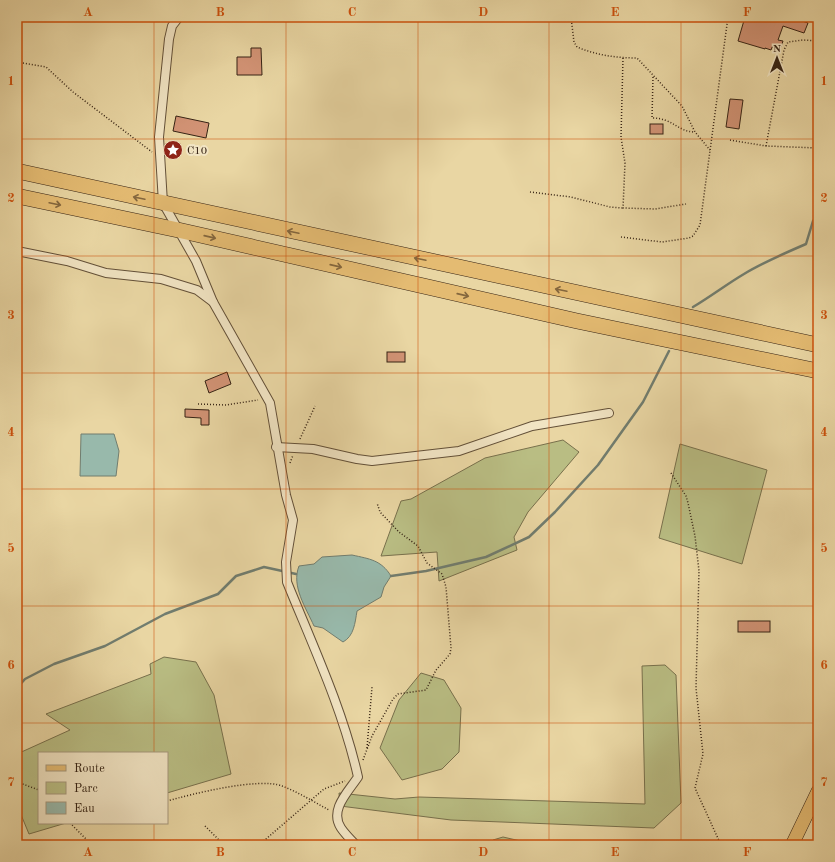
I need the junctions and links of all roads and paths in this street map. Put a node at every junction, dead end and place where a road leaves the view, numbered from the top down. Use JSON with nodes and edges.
{"nodes":[{"id":1,"x":179,"y":17,"type":"edge"},
{"id":2,"x":571,"y":17,"type":"edge"},
{"id":3,"x":728,"y":17,"type":"edge"},
{"id":4,"x":813,"y":17,"type":"edge"},
{"id":5,"x":818,"y":19,"type":"edge"},
{"id":6,"x":818,"y":41,"type":"edge"},
{"id":7,"x":623,"y":58,"type":"junction"},
{"id":8,"x":17,"y":62,"type":"edge"},
{"id":9,"x":653,"y":76,"type":"junction"},
{"id":10,"x":696,"y":132,"type":"junction"},
{"id":11,"x":730,"y":140,"type":"dead end"},
{"id":12,"x":766,"y":146,"type":"junction"},
{"id":13,"x":818,"y":148,"type":"edge"},
{"id":14,"x":710,"y":150,"type":"junction"},
{"id":15,"x":160,"y":158,"type":"junction"},
{"id":16,"x":17,"y":171,"type":"edge"},
{"id":17,"x":530,"y":192,"type":"dead end"},
{"id":18,"x":17,"y":196,"type":"edge"},
{"id":19,"x":163,"y":203,"type":"junction"},
{"id":20,"x":686,"y":204,"type":"dead end"},
{"id":21,"x":623,"y":208,"type":"junction"},
{"id":22,"x":178,"y":230,"type":"junction"},
{"id":23,"x":621,"y":238,"type":"dead end"},
{"id":24,"x":17,"y":251,"type":"edge"},
{"id":25,"x":587,"y":295,"type":"junction"},
{"id":26,"x":214,"y":302,"type":"junction"},
{"id":27,"x":577,"y":321,"type":"junction"},
{"id":28,"x":818,"y":336,"type":"edge"},
{"id":29,"x":818,"y":344,"type":"edge"},
{"id":30,"x":818,"y":371,"type":"edge"},
{"id":31,"x":818,"y":381,"type":"edge"},
{"id":32,"x":268,"y":398,"type":"junction"},
{"id":33,"x":198,"y":404,"type":"dead end"},
{"id":34,"x":609,"y":413,"type":"dead end"},
{"id":35,"x":276,"y":447,"type":"junction"},
{"id":36,"x":671,"y":473,"type":"dead end"},
{"id":37,"x":377,"y":503,"type":"dead end"},
{"id":38,"x":372,"y":687,"type":"dead end"},
{"id":39,"x":366,"y":750,"type":"junction"},
{"id":40,"x":358,"y":777,"type":"junction"},
{"id":41,"x":17,"y":782,"type":"edge"},
{"id":42,"x":38,"y":790,"type":"edge"},
{"id":43,"x":818,"y":791,"type":"edge"},
{"id":44,"x":168,"y":801,"type":"edge"},
{"id":45,"x":310,"y":801,"type":"junction"},
{"id":46,"x":336,"y":814,"type":"junction"},
{"id":47,"x":71,"y":824,"type":"edge"},
{"id":48,"x":205,"y":826,"type":"dead end"},
{"id":49,"x":88,"y":845,"type":"edge"},
{"id":50,"x":224,"y":845,"type":"edge"},
{"id":51,"x":259,"y":845,"type":"edge"},
{"id":52,"x":356,"y":845,"type":"edge"},
{"id":53,"x":721,"y":845,"type":"edge"},
{"id":54,"x":792,"y":845,"type":"edge"}],
"edges":[{"from":1,"to":15,"type":"street"},
{"from":2,"to":7,"type":"path"},
{"from":3,"to":14,"type":"path"},
{"from":4,"to":5,"type":"path"},
{"from":6,"to":12,"type":"path"},
{"from":7,"to":9,"type":"path"},
{"from":7,"to":21,"type":"path"},
{"from":8,"to":15,"type":"path"},
{"from":9,"to":10,"type":"path"},
{"from":9,"to":10,"type":"path"},
{"from":10,"to":14,"type":"path"},
{"from":11,"to":12,"type":"path"},
{"from":12,"to":13,"type":"path"},
{"from":14,"to":23,"type":"path"},
{"from":15,"to":19,"type":"street"},
{"from":19,"to":16,"type":"highway","one_way":true},
{"from":17,"to":21,"type":"path"},
{"from":18,"to":22,"type":"highway","one_way":true},
{"from":19,"to":22,"type":"street"},
{"from":25,"to":19,"type":"highway","one_way":true},
{"from":20,"to":21,"type":"path"},
{"from":22,"to":26,"type":"street"},
{"from":22,"to":27,"type":"highway","one_way":true},
{"from":24,"to":26,"type":"street"},
{"from":25,"to":28,"type":"highway"},
{"from":25,"to":29,"type":"highway"},
{"from":26,"to":32,"type":"street"},
{"from":27,"to":30,"type":"highway"},
{"from":27,"to":31,"type":"highway"},
{"from":32,"to":33,"type":"path"},
{"from":32,"to":35,"type":"street"},
{"from":34,"to":35,"type":"street"},
{"from":35,"to":40,"type":"street"},
{"from":36,"to":53,"type":"path"},
{"from":37,"to":39,"type":"path"},
{"from":38,"to":39,"type":"path"},
{"from":39,"to":40,"type":"path"},
{"from":40,"to":45,"type":"path"},
{"from":40,"to":46,"type":"street"},
{"from":41,"to":42,"type":"path"},
{"from":43,"to":54,"type":"main road"},
{"from":44,"to":45,"type":"path"},
{"from":45,"to":46,"type":"path"},
{"from":45,"to":51,"type":"path"},
{"from":46,"to":52,"type":"street"},
{"from":47,"to":49,"type":"path"},
{"from":48,"to":50,"type":"path"}]}
